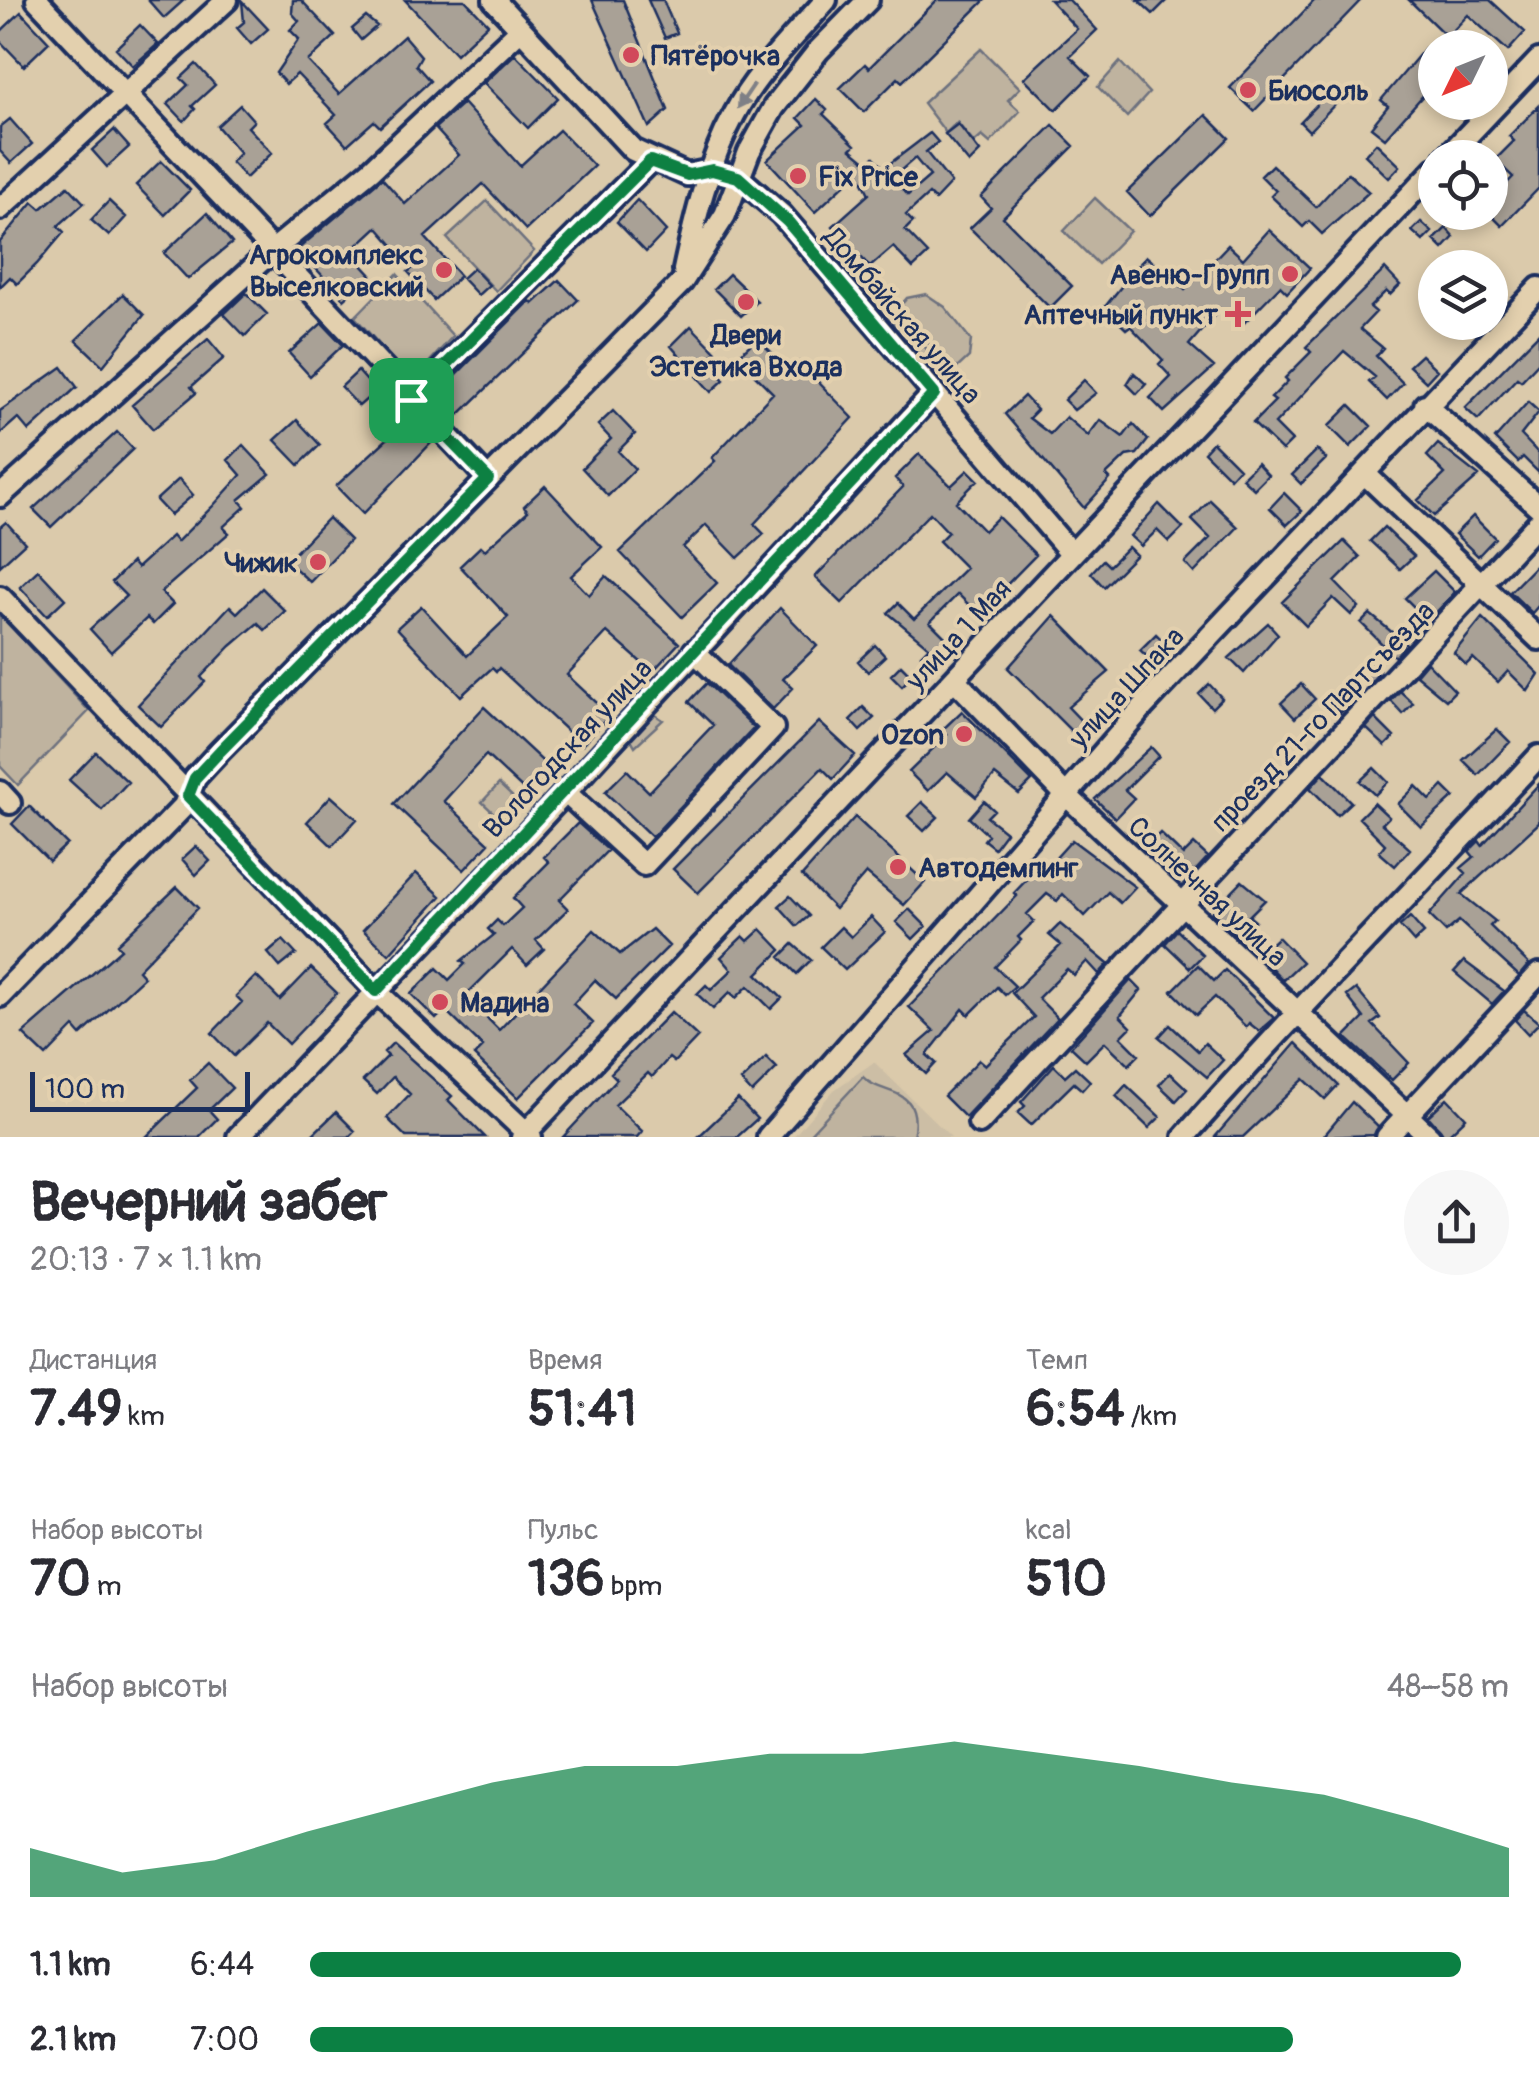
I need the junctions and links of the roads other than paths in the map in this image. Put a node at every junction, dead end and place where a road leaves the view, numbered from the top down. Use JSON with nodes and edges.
{"nodes":[{"id":1,"x":37,"y":0,"type":"edge"},
{"id":2,"x":227,"y":0,"type":"edge"},
{"id":3,"x":494,"y":0,"type":"edge"},
{"id":4,"x":826,"y":0,"type":"edge"},
{"id":5,"x":868,"y":0,"type":"edge"},
{"id":6,"x":521,"y":29,"type":"junction"},
{"id":7,"x":798,"y":33,"type":"junction"},
{"id":8,"x":818,"y":52,"type":"junction"},
{"id":9,"x":1539,"y":60,"type":"edge"},
{"id":10,"x":124,"y":94,"type":"junction"},
{"id":11,"x":1463,"y":140,"type":"edge"},
{"id":12,"x":650,"y":161,"type":"junction"},
{"id":13,"x":712,"y":170,"type":"junction"},
{"id":14,"x":738,"y":177,"type":"junction"},
{"id":15,"x":1418,"y":188,"type":"edge"},
{"id":16,"x":0,"y":209,"type":"edge"},
{"id":17,"x":780,"y":214,"type":"junction"},
{"id":18,"x":725,"y":215,"type":"junction"},
{"id":19,"x":272,"y":252,"type":"junction"},
{"id":20,"x":682,"y":282,"type":"junction"},
{"id":21,"x":1539,"y":288,"type":"edge"},
{"id":22,"x":934,"y":394,"type":"junction"},
{"id":23,"x":411,"y":400,"type":"junction"},
{"id":24,"x":1425,"y":405,"type":"junction"},
{"id":25,"x":1365,"y":474,"type":"junction"},
{"id":26,"x":488,"y":479,"type":"junction"},
{"id":27,"x":0,"y":496,"type":"edge"},
{"id":28,"x":1539,"y":507,"type":"edge"},
{"id":29,"x":1539,"y":522,"type":"edge"},
{"id":30,"x":1071,"y":552,"type":"junction"},
{"id":31,"x":1482,"y":587,"type":"junction"},
{"id":32,"x":0,"y":597,"type":"edge"},
{"id":33,"x":1539,"y":639,"type":"edge"},
{"id":34,"x":694,"y":651,"type":"junction"},
{"id":35,"x":954,"y":679,"type":"junction"},
{"id":36,"x":1539,"y":756,"type":"edge"},
{"id":37,"x":565,"y":792,"type":"junction"},
{"id":38,"x":1065,"y":794,"type":"junction"},
{"id":39,"x":188,"y":796,"type":"junction"},
{"id":40,"x":1182,"y":905,"type":"junction"},
{"id":41,"x":1539,"y":974,"type":"edge"},
{"id":42,"x":376,"y":991,"type":"junction"},
{"id":43,"x":0,"y":996,"type":"edge"},
{"id":44,"x":1296,"y":1012,"type":"junction"},
{"id":45,"x":1407,"y":1116,"type":"junction"},
{"id":46,"x":979,"y":1122,"type":"dead end"},
{"id":47,"x":526,"y":1135,"type":"edge"},
{"id":48,"x":238,"y":1137,"type":"edge"},
{"id":49,"x":768,"y":1137,"type":"edge"},
{"id":50,"x":1184,"y":1137,"type":"edge"},
{"id":51,"x":1387,"y":1137,"type":"edge"},
{"id":52,"x":1430,"y":1137,"type":"edge"}],
"edges":[{"from":1,"to":10,"type":"street"},
{"from":2,"to":10,"type":"street"},
{"from":3,"to":6,"type":"street","name":"Домбайская улица"},
{"from":4,"to":7,"type":"street"},
{"from":5,"to":8,"type":"street"},
{"from":6,"to":12,"type":"street","name":"Домбайская улица"},
{"from":6,"to":19,"type":"street"},
{"from":7,"to":8,"type":"street"},
{"from":7,"to":13,"type":"street","one_way":true},
{"from":8,"to":14,"type":"street"},
{"from":9,"to":11,"type":"street"},
{"from":10,"to":16,"type":"street"},
{"from":10,"to":19,"type":"street"},
{"from":12,"to":13,"type":"street","name":"Домбайская улица"},
{"from":12,"to":23,"type":"street"},
{"from":13,"to":14,"type":"street","name":"Домбайская улица"},
{"from":13,"to":20,"type":"street"},
{"from":14,"to":17,"type":"street","name":"Домбайская улица"},
{"from":14,"to":18,"type":"street"},
{"from":15,"to":30,"type":"street","name":"улица 1 Мая"},
{"from":17,"to":18,"type":"street"},
{"from":17,"to":22,"type":"street","name":"Домбайская улица"},
{"from":18,"to":20,"type":"street"},
{"from":19,"to":23,"type":"street"},
{"from":19,"to":27,"type":"street"},
{"from":20,"to":26,"type":"street"},
{"from":21,"to":24,"type":"street","name":"улица Шпака"},
{"from":22,"to":30,"type":"street","name":"Домбайская улица"},
{"from":22,"to":34,"type":"street","name":"Вологодская улица"},
{"from":23,"to":26,"type":"street"},
{"from":24,"to":25,"type":"street","name":"улица Шпака"},
{"from":24,"to":28,"type":"street"},
{"from":25,"to":31,"type":"street"},
{"from":25,"to":38,"type":"street","name":"улица Шпака"},
{"from":26,"to":39,"type":"street"},
{"from":29,"to":31,"type":"street","name":"проезд 21-го Партсъезда"},
{"from":30,"to":35,"type":"street","name":"улица 1 Мая"},
{"from":31,"to":33,"type":"street"},
{"from":31,"to":40,"type":"street","name":"проезд 21-го Партсъезда"},
{"from":32,"to":39,"type":"street"},
{"from":34,"to":37,"type":"street","name":"Вологодская улица"},
{"from":34,"to":37,"type":"street"},
{"from":35,"to":38,"type":"street","name":"Солнечная улица"},
{"from":35,"to":47,"type":"street","name":"улица 1 Мая"},
{"from":36,"to":44,"type":"street"},
{"from":37,"to":42,"type":"street","name":"Вологодская улица"},
{"from":38,"to":40,"type":"street","name":"Солнечная улица"},
{"from":38,"to":49,"type":"street","name":"улица Шпака"},
{"from":39,"to":42,"type":"street"},
{"from":39,"to":43,"type":"street"},
{"from":40,"to":44,"type":"street","name":"Солнечная улица"},
{"from":40,"to":46,"type":"street","name":"проезд 21-го Партсъезда"},
{"from":41,"to":45,"type":"street"},
{"from":42,"to":47,"type":"street"},
{"from":42,"to":48,"type":"street","name":"Вологодская улица"},
{"from":44,"to":45,"type":"street","name":"Солнечная улица"},
{"from":44,"to":50,"type":"street"},
{"from":45,"to":51,"type":"street"},
{"from":45,"to":52,"type":"street","name":"Солнечная улица"}]}
